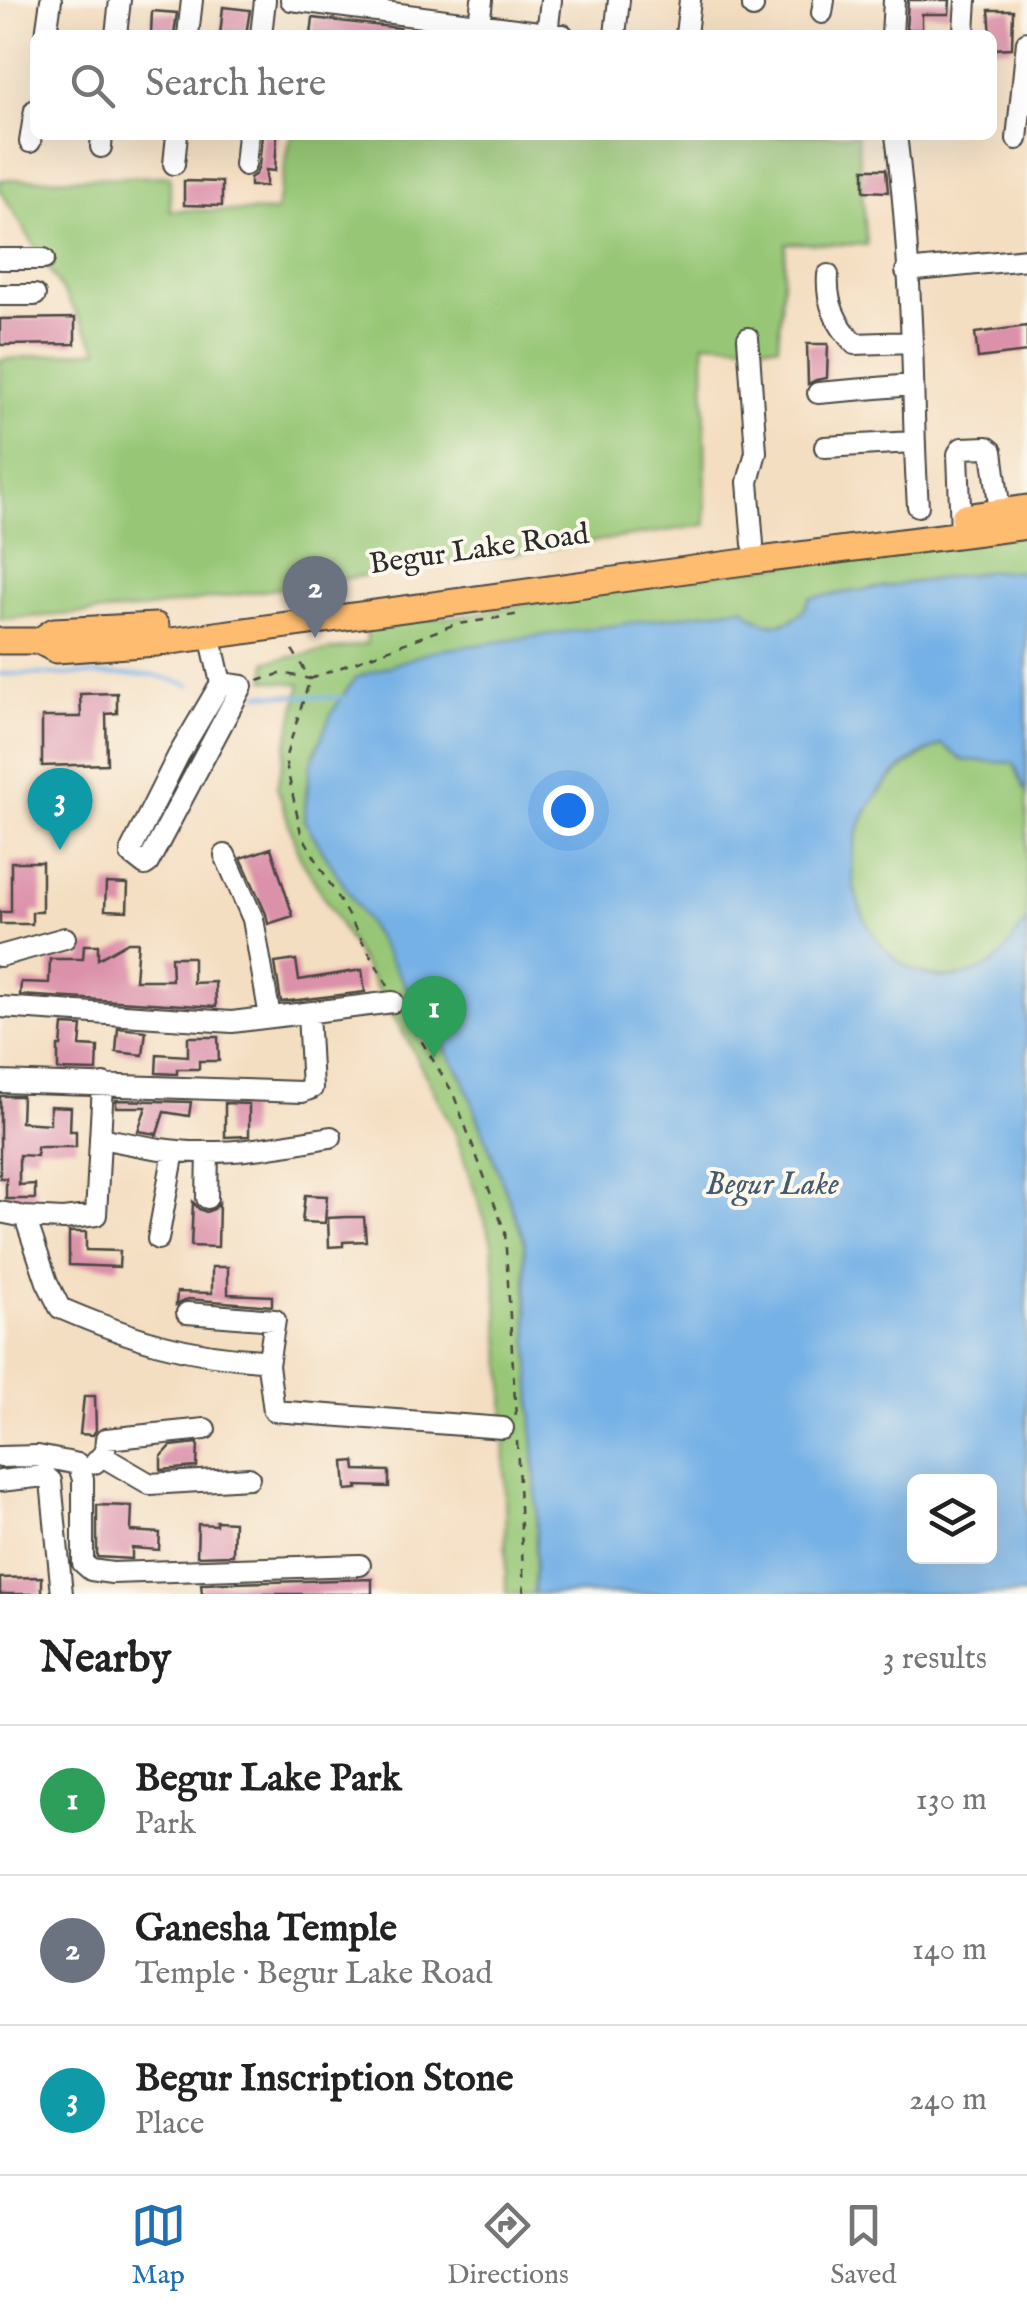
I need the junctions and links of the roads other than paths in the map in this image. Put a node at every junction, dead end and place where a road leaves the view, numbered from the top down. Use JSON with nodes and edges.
{"nodes":[{"id":1,"x":51,"y":0,"type":"edge"},
{"id":2,"x":120,"y":0,"type":"edge"},
{"id":3,"x":192,"y":0,"type":"edge"},
{"id":4,"x":265,"y":0,"type":"edge"},
{"id":5,"x":291,"y":0,"type":"edge"},
{"id":6,"x":482,"y":0,"type":"edge"},
{"id":7,"x":551,"y":0,"type":"edge"},
{"id":8,"x":619,"y":0,"type":"edge"},
{"id":9,"x":690,"y":0,"type":"edge"},
{"id":10,"x":894,"y":0,"type":"edge"},
{"id":11,"x":966,"y":0,"type":"edge"},
{"id":12,"x":334,"y":2,"type":"edge"},
{"id":13,"x":410,"y":7,"type":"edge"},
{"id":14,"x":479,"y":25,"type":"junction"},
{"id":15,"x":47,"y":30,"type":"edge"},
{"id":16,"x":117,"y":30,"type":"edge"},
{"id":17,"x":189,"y":30,"type":"edge"},
{"id":18,"x":261,"y":30,"type":"edge"},
{"id":19,"x":517,"y":30,"type":"edge"},
{"id":20,"x":547,"y":30,"type":"edge"},
{"id":21,"x":616,"y":30,"type":"edge"},
{"id":22,"x":687,"y":30,"type":"edge"},
{"id":23,"x":892,"y":30,"type":"edge"},
{"id":24,"x":964,"y":30,"type":"dead end"},
{"id":25,"x":1027,"y":42,"type":"edge"},
{"id":26,"x":1017,"y":139,"type":"dead end"},
{"id":27,"x":176,"y":140,"type":"edge"},
{"id":28,"x":248,"y":140,"type":"edge"},
{"id":29,"x":897,"y":140,"type":"edge"},
{"id":30,"x":174,"y":164,"type":"dead end"},
{"id":31,"x":245,"y":165,"type":"dead end"},
{"id":32,"x":0,"y":259,"type":"edge"},
{"id":33,"x":44,"y":259,"type":"dead end"},
{"id":34,"x":1027,"y":259,"type":"edge"},
{"id":35,"x":906,"y":270,"type":"junction"},
{"id":36,"x":828,"y":275,"type":"dead end"},
{"id":37,"x":0,"y":296,"type":"edge"},
{"id":38,"x":35,"y":296,"type":"dead end"},
{"id":39,"x":748,"y":338,"type":"dead end"},
{"id":40,"x":912,"y":342,"type":"junction"},
{"id":41,"x":912,"y":385,"type":"junction"},
{"id":42,"x":818,"y":393,"type":"dead end"},
{"id":43,"x":913,"y":442,"type":"junction"},
{"id":44,"x":826,"y":447,"type":"dead end"},
{"id":45,"x":918,"y":506,"type":"dead end"},
{"id":46,"x":1027,"y":508,"type":"edge"},
{"id":47,"x":1000,"y":512,"type":"junction"},
{"id":48,"x":961,"y":526,"type":"junction"},
{"id":49,"x":1027,"y":526,"type":"edge"},
{"id":50,"x":753,"y":544,"type":"junction"},
{"id":51,"x":507,"y":586,"type":"junction"},
{"id":52,"x":260,"y":621,"type":"junction"},
{"id":53,"x":210,"y":634,"type":"junction"},
{"id":54,"x":0,"y":641,"type":"edge"},
{"id":55,"x":39,"y":641,"type":"junction"},
{"id":56,"x":232,"y":684,"type":"junction"},
{"id":57,"x":225,"y":855,"type":"dead end"},
{"id":58,"x":65,"y":938,"type":"dead end"},
{"id":59,"x":0,"y":956,"type":"edge"},
{"id":60,"x":395,"y":1000,"type":"road end"},
{"id":61,"x":0,"y":1007,"type":"edge"},
{"id":62,"x":308,"y":1012,"type":"junction"},
{"id":63,"x":270,"y":1017,"type":"junction"},
{"id":64,"x":0,"y":1082,"type":"edge"},
{"id":65,"x":102,"y":1084,"type":"junction"},
{"id":66,"x":332,"y":1137,"type":"dead end"},
{"id":67,"x":100,"y":1138,"type":"junction"},
{"id":68,"x":174,"y":1151,"type":"junction"},
{"id":69,"x":208,"y":1152,"type":"junction"},
{"id":70,"x":207,"y":1198,"type":"dead end"},
{"id":71,"x":0,"y":1212,"type":"edge"},
{"id":72,"x":24,"y":1217,"type":"junction"},
{"id":73,"x":158,"y":1240,"type":"dead end"},
{"id":74,"x":187,"y":1314,"type":"dead end"},
{"id":75,"x":268,"y":1365,"type":"junction"},
{"id":76,"x":502,"y":1428,"type":"dead end"},
{"id":77,"x":206,"y":1429,"type":"dead end"},
{"id":78,"x":102,"y":1456,"type":"junction"},
{"id":79,"x":0,"y":1457,"type":"edge"},
{"id":80,"x":82,"y":1475,"type":"junction"},
{"id":81,"x":249,"y":1478,"type":"dead end"},
{"id":82,"x":0,"y":1481,"type":"edge"},
{"id":83,"x":360,"y":1565,"type":"dead end"},
{"id":84,"x":62,"y":1594,"type":"edge"}],
"edges":[{"from":1,"to":15,"type":"street"},
{"from":2,"to":16,"type":"street"},
{"from":3,"to":17,"type":"street"},
{"from":4,"to":18,"type":"street"},
{"from":5,"to":12,"type":"street"},
{"from":6,"to":14,"type":"street"},
{"from":7,"to":20,"type":"street"},
{"from":8,"to":21,"type":"street"},
{"from":9,"to":22,"type":"street"},
{"from":10,"to":23,"type":"street"},
{"from":11,"to":24,"type":"street"},
{"from":12,"to":13,"type":"street"},
{"from":13,"to":14,"type":"street"},
{"from":14,"to":19,"type":"street"},
{"from":25,"to":26,"type":"street"},
{"from":27,"to":30,"type":"street"},
{"from":28,"to":31,"type":"street"},
{"from":29,"to":35,"type":"street"},
{"from":32,"to":33,"type":"street"},
{"from":34,"to":35,"type":"street"},
{"from":35,"to":40,"type":"street"},
{"from":36,"to":40,"type":"street"},
{"from":37,"to":38,"type":"street"},
{"from":39,"to":50,"type":"street"},
{"from":40,"to":41,"type":"street"},
{"from":41,"to":42,"type":"street"},
{"from":41,"to":43,"type":"street"},
{"from":43,"to":44,"type":"street"},
{"from":43,"to":45,"type":"street"},
{"from":46,"to":47,"type":"main road","name":"Begur Lake Road"},
{"from":47,"to":48,"type":"main road","name":"Begur Lake Road"},
{"from":47,"to":48,"type":"street"},
{"from":48,"to":49,"type":"main road","name":"Begur Lake Road"},
{"from":48,"to":50,"type":"main road","name":"Begur Lake Road"},
{"from":48,"to":51,"type":"main road","name":"Begur Lake Road"},
{"from":50,"to":51,"type":"main road","name":"Begur Lake Road"},
{"from":51,"to":52,"type":"main road","name":"Begur Lake Road"},
{"from":52,"to":53,"type":"main road","name":"Begur Lake Road"},
{"from":52,"to":55,"type":"main road","name":"Begur Lake Road"},
{"from":53,"to":55,"type":"main road","name":"Begur Lake Road"},
{"from":53,"to":56,"type":"street"},
{"from":54,"to":55,"type":"main road"},
{"from":56,"to":56,"type":"street"},
{"from":57,"to":63,"type":"street"},
{"from":58,"to":59,"type":"street"},
{"from":60,"to":62,"type":"street"},
{"from":61,"to":63,"type":"street"},
{"from":62,"to":63,"type":"street"},
{"from":62,"to":65,"type":"street"},
{"from":64,"to":65,"type":"street"},
{"from":65,"to":67,"type":"street"},
{"from":66,"to":69,"type":"street"},
{"from":67,"to":68,"type":"street"},
{"from":67,"to":72,"type":"street"},
{"from":68,"to":69,"type":"street"},
{"from":68,"to":73,"type":"street"},
{"from":69,"to":70,"type":"street"},
{"from":71,"to":72,"type":"street"},
{"from":72,"to":75,"type":"street"},
{"from":74,"to":75,"type":"street"},
{"from":75,"to":76,"type":"street"},
{"from":77,"to":78,"type":"street"},
{"from":78,"to":80,"type":"street"},
{"from":78,"to":81,"type":"street"},
{"from":79,"to":80,"type":"street"},
{"from":80,"to":83,"type":"street"},
{"from":82,"to":84,"type":"street"}]}
